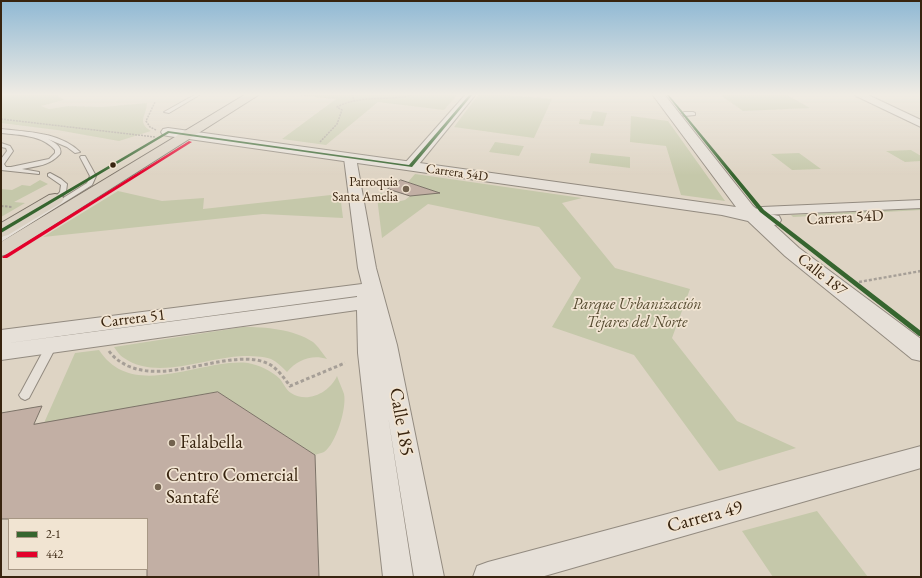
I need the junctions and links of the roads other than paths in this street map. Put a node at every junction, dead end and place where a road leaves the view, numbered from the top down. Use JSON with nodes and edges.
{"nodes":[{"id":1,"x":188,"y":121,"type":"edge"},
{"id":2,"x":209,"y":121,"type":"edge"},
{"id":3,"x":448,"y":121,"type":"edge"},
{"id":4,"x":685,"y":121,"type":"edge"},
{"id":5,"x":1,"y":130,"type":"edge"},
{"id":6,"x":34,"y":135,"type":"junction"},
{"id":7,"x":163,"y":135,"type":"junction"},
{"id":8,"x":186,"y":135,"type":"junction"},
{"id":9,"x":1,"y":145,"type":"edge"},
{"id":10,"x":77,"y":152,"type":"dead end"},
{"id":11,"x":83,"y":157,"type":"dead end"},
{"id":12,"x":350,"y":158,"type":"junction"},
{"id":13,"x":410,"y":166,"type":"junction"},
{"id":14,"x":2,"y":168,"type":"edge"},
{"id":15,"x":12,"y":169,"type":"junction"},
{"id":16,"x":37,"y":173,"type":"dead end"},
{"id":17,"x":50,"y":175,"type":"dead end"},
{"id":18,"x":93,"y":176,"type":"junction"},
{"id":19,"x":59,"y":197,"type":"junction"},
{"id":20,"x":921,"y":204,"type":"edge"},
{"id":21,"x":759,"y":214,"type":"junction"},
{"id":22,"x":921,"y":215,"type":"edge"},
{"id":23,"x":1,"y":231,"type":"edge"},
{"id":24,"x":1,"y":240,"type":"edge"},
{"id":25,"x":1,"y":250,"type":"edge"},
{"id":26,"x":369,"y":290,"type":"junction"},
{"id":27,"x":263,"y":310,"type":"junction"},
{"id":28,"x":921,"y":334,"type":"edge"},
{"id":29,"x":1,"y":337,"type":"edge"},
{"id":30,"x":52,"y":345,"type":"junction"},
{"id":31,"x":1,"y":352,"type":"edge"},
{"id":32,"x":921,"y":352,"type":"edge"},
{"id":33,"x":24,"y":395,"type":"dead end"},
{"id":34,"x":921,"y":457,"type":"edge"},
{"id":35,"x":398,"y":577,"type":"edge"},
{"id":36,"x":429,"y":577,"type":"edge"},
{"id":37,"x":488,"y":577,"type":"edge"}],
"edges":[{"from":1,"to":7,"type":"main road"},
{"from":2,"to":8,"type":"main road"},
{"from":3,"to":13,"type":"street"},
{"from":4,"to":21,"type":"street","name":"Calle 187"},
{"from":5,"to":6,"type":"lane"},
{"from":6,"to":10,"type":"lane"},
{"from":6,"to":15,"type":"lane"},
{"from":7,"to":8,"type":"street","name":"Carrera 54D"},
{"from":7,"to":18,"type":"main road"},
{"from":8,"to":12,"type":"street","name":"Carrera 54D"},
{"from":8,"to":25,"type":"main road"},
{"from":9,"to":14,"type":"lane"},
{"from":11,"to":18,"type":"lane"},
{"from":12,"to":13,"type":"street","name":"Carrera 54D"},
{"from":12,"to":26,"type":"street","name":"Calle 185"},
{"from":13,"to":21,"type":"street","name":"Carrera 54D"},
{"from":14,"to":15,"type":"lane"},
{"from":15,"to":16,"type":"lane"},
{"from":17,"to":19,"type":"lane"},
{"from":18,"to":19,"type":"main road"},
{"from":18,"to":24,"type":"lane"},
{"from":19,"to":23,"type":"main road"},
{"from":20,"to":21,"type":"street","name":"Carrera 54D"},
{"from":21,"to":22,"type":"street","name":"Carrera 54D"},
{"from":21,"to":28,"type":"street","name":"Calle 187"},
{"from":21,"to":32,"type":"street","name":"Calle 187"},
{"from":26,"to":27,"type":"street","name":"Carrera 51"},
{"from":26,"to":35,"type":"street","name":"Calle 185"},
{"from":26,"to":36,"type":"street","name":"Calle 185"},
{"from":27,"to":29,"type":"street","name":"Carrera 51"},
{"from":27,"to":30,"type":"street","name":"Carrera 51"},
{"from":30,"to":31,"type":"street","name":"Carrera 51"},
{"from":30,"to":33,"type":"lane"},
{"from":34,"to":37,"type":"street","name":"Carrera 49"}]}
